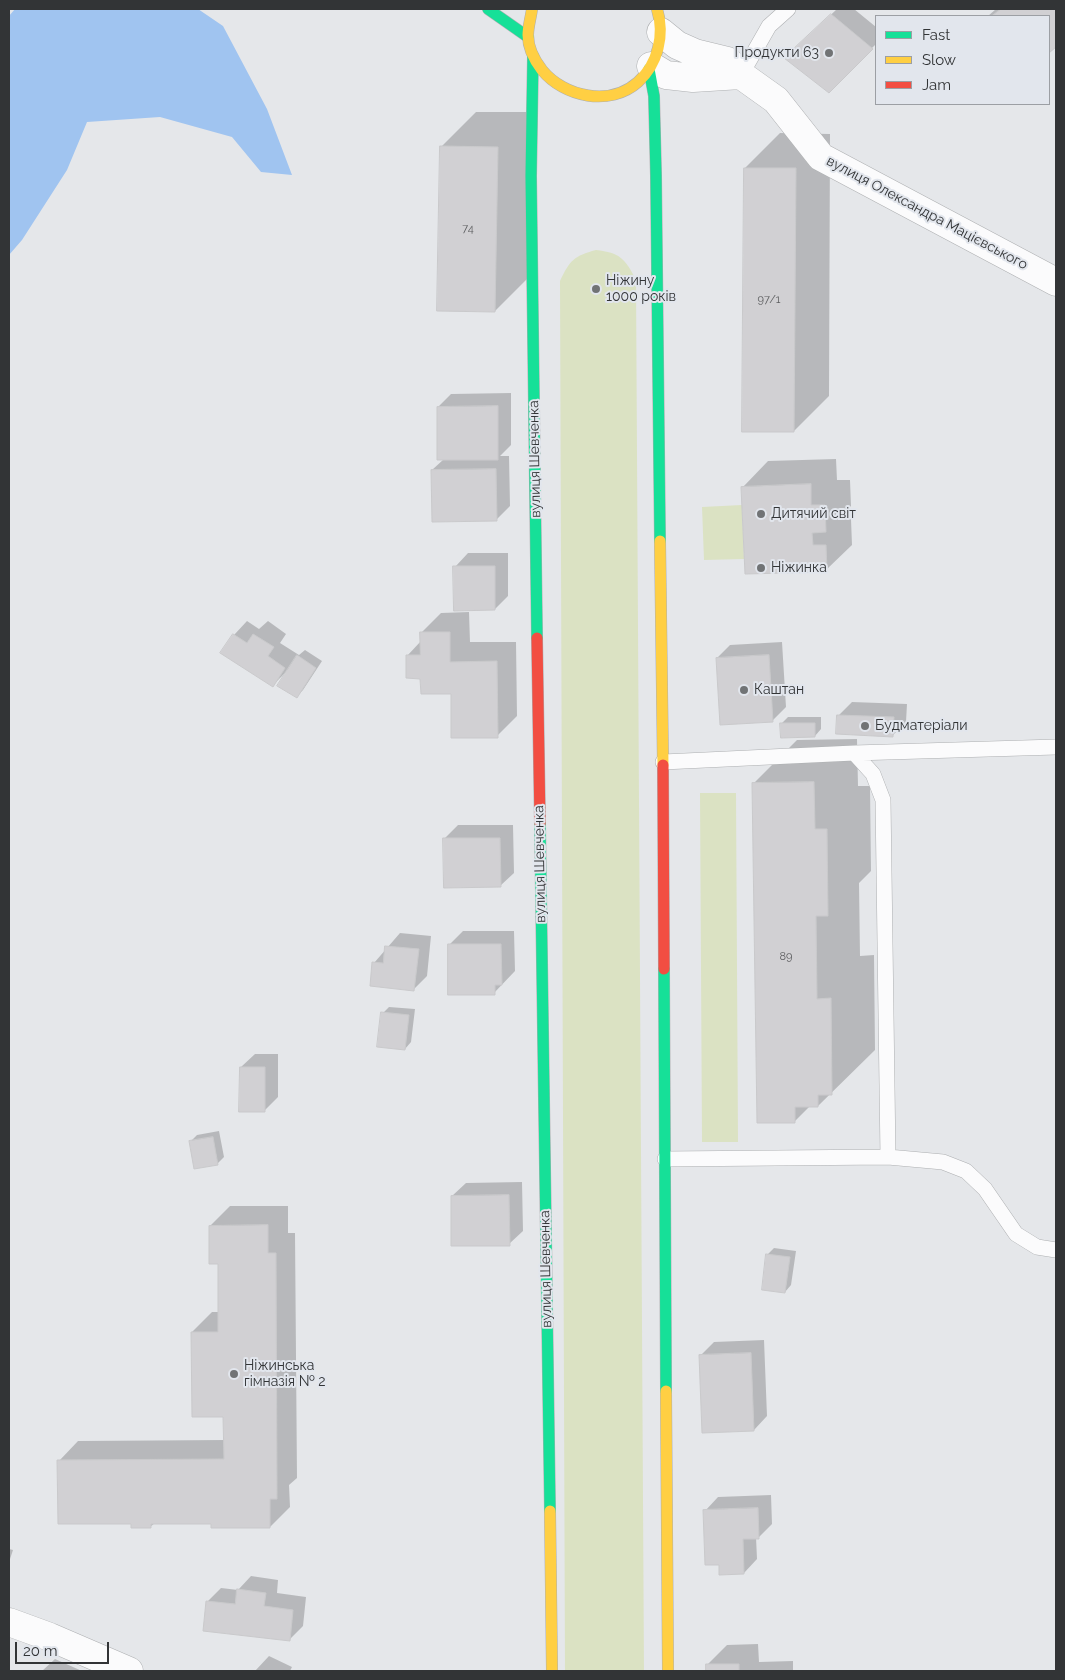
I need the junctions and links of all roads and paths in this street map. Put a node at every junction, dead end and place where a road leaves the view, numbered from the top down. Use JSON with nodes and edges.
{"nodes":[{"id":1,"x":488,"y":9,"type":"edge"},
{"id":2,"x":532,"y":9,"type":"edge"},
{"id":3,"x":788,"y":9,"type":"edge"},
{"id":4,"x":659,"y":20,"type":"edge"},
{"id":5,"x":528,"y":38,"type":"junction"},
{"id":6,"x":533,"y":56,"type":"junction"},
{"id":7,"x":650,"y":68,"type":"junction"},
{"id":8,"x":741,"y":75,"type":"junction"},
{"id":9,"x":1056,"y":282,"type":"edge"},
{"id":10,"x":1056,"y":747,"type":"edge"},
{"id":11,"x":854,"y":752,"type":"junction"},
{"id":12,"x":663,"y":762,"type":"junction"},
{"id":13,"x":888,"y":1157,"type":"junction"},
{"id":14,"x":666,"y":1159,"type":"junction"},
{"id":15,"x":1056,"y":1250,"type":"edge"},
{"id":16,"x":9,"y":1622,"type":"edge"},
{"id":17,"x":129,"y":1671,"type":"edge"},
{"id":18,"x":552,"y":1671,"type":"edge"},
{"id":19,"x":668,"y":1671,"type":"edge"}],
"edges":[{"from":1,"to":5,"type":"main road"},
{"from":2,"to":5,"type":"main road"},
{"from":3,"to":8,"type":"lane"},
{"from":4,"to":7,"type":"main road"},
{"from":4,"to":8,"type":"street","name":"вулиця Олександра Мацієвського"},
{"from":5,"to":6,"type":"main road"},
{"from":6,"to":7,"type":"main road"},
{"from":6,"to":18,"type":"main road","name":"вулиця Шевченка"},
{"from":7,"to":8,"type":"street"},
{"from":7,"to":12,"type":"main road"},
{"from":8,"to":9,"type":"street","name":"вулиця Олександра Мацієвського"},
{"from":10,"to":11,"type":"lane"},
{"from":11,"to":12,"type":"lane"},
{"from":11,"to":13,"type":"lane"},
{"from":12,"to":14,"type":"main road"},
{"from":13,"to":14,"type":"lane"},
{"from":13,"to":15,"type":"lane"},
{"from":14,"to":19,"type":"main road"},
{"from":16,"to":17,"type":"street"}]}
